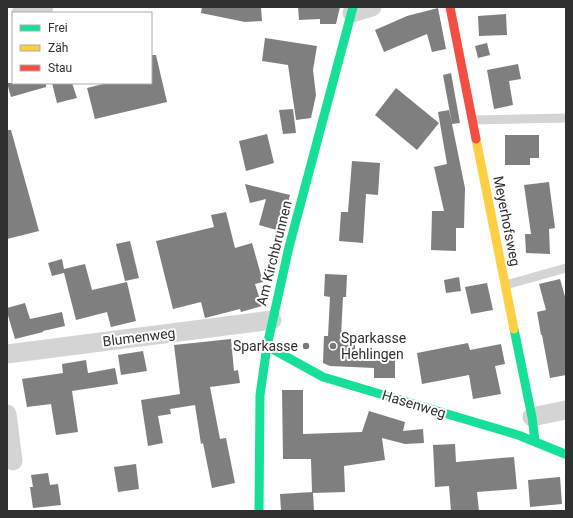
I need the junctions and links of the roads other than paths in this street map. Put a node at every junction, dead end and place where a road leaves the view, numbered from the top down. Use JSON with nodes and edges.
{"nodes":[{"id":1,"x":44,"y":7,"type":"edge"},
{"id":2,"x":372,"y":7,"type":"edge"},
{"id":3,"x":450,"y":7,"type":"edge"},
{"id":4,"x":352,"y":10,"type":"edge"},
{"id":5,"x":25,"y":12,"type":"edge"},
{"id":6,"x":566,"y":118,"type":"edge"},
{"id":7,"x":473,"y":120,"type":"junction"},
{"id":8,"x":566,"y":268,"type":"edge"},
{"id":9,"x":506,"y":285,"type":"junction"},
{"id":10,"x":272,"y":320,"type":"junction"},
{"id":11,"x":267,"y":346,"type":"junction"},
{"id":12,"x":7,"y":354,"type":"edge"},
{"id":13,"x":566,"y":410,"type":"edge"},
{"id":14,"x":7,"y":414,"type":"edge"},
{"id":15,"x":532,"y":417,"type":"junction"},
{"id":16,"x":535,"y":441,"type":"junction"},
{"id":17,"x":565,"y":454,"type":"dead end"},
{"id":18,"x":13,"y":461,"type":"dead end"},
{"id":19,"x":259,"y":511,"type":"edge"}],
"edges":[{"from":1,"to":5,"type":"street"},
{"from":2,"to":4,"type":"street"},
{"from":3,"to":7,"type":"street","name":"Meyerhofsweg"},
{"from":4,"to":10,"type":"street","name":"Am Kirchbrunnen"},
{"from":6,"to":7,"type":"lane"},
{"from":7,"to":9,"type":"street","name":"Meyerhofsweg"},
{"from":8,"to":9,"type":"lane"},
{"from":9,"to":15,"type":"street","name":"Meyerhofsweg"},
{"from":10,"to":11,"type":"street","name":"Am Kirchbrunnen"},
{"from":10,"to":12,"type":"street","name":"Blumenweg"},
{"from":11,"to":16,"type":"street","name":"Hasenweg"},
{"from":11,"to":19,"type":"street","name":"Am Kirchbrunnen"},
{"from":13,"to":15,"type":"street"},
{"from":14,"to":18,"type":"street"},
{"from":15,"to":16,"type":"street","name":"Meyerhofsweg"},
{"from":16,"to":17,"type":"street","name":"Hasenweg"}]}
